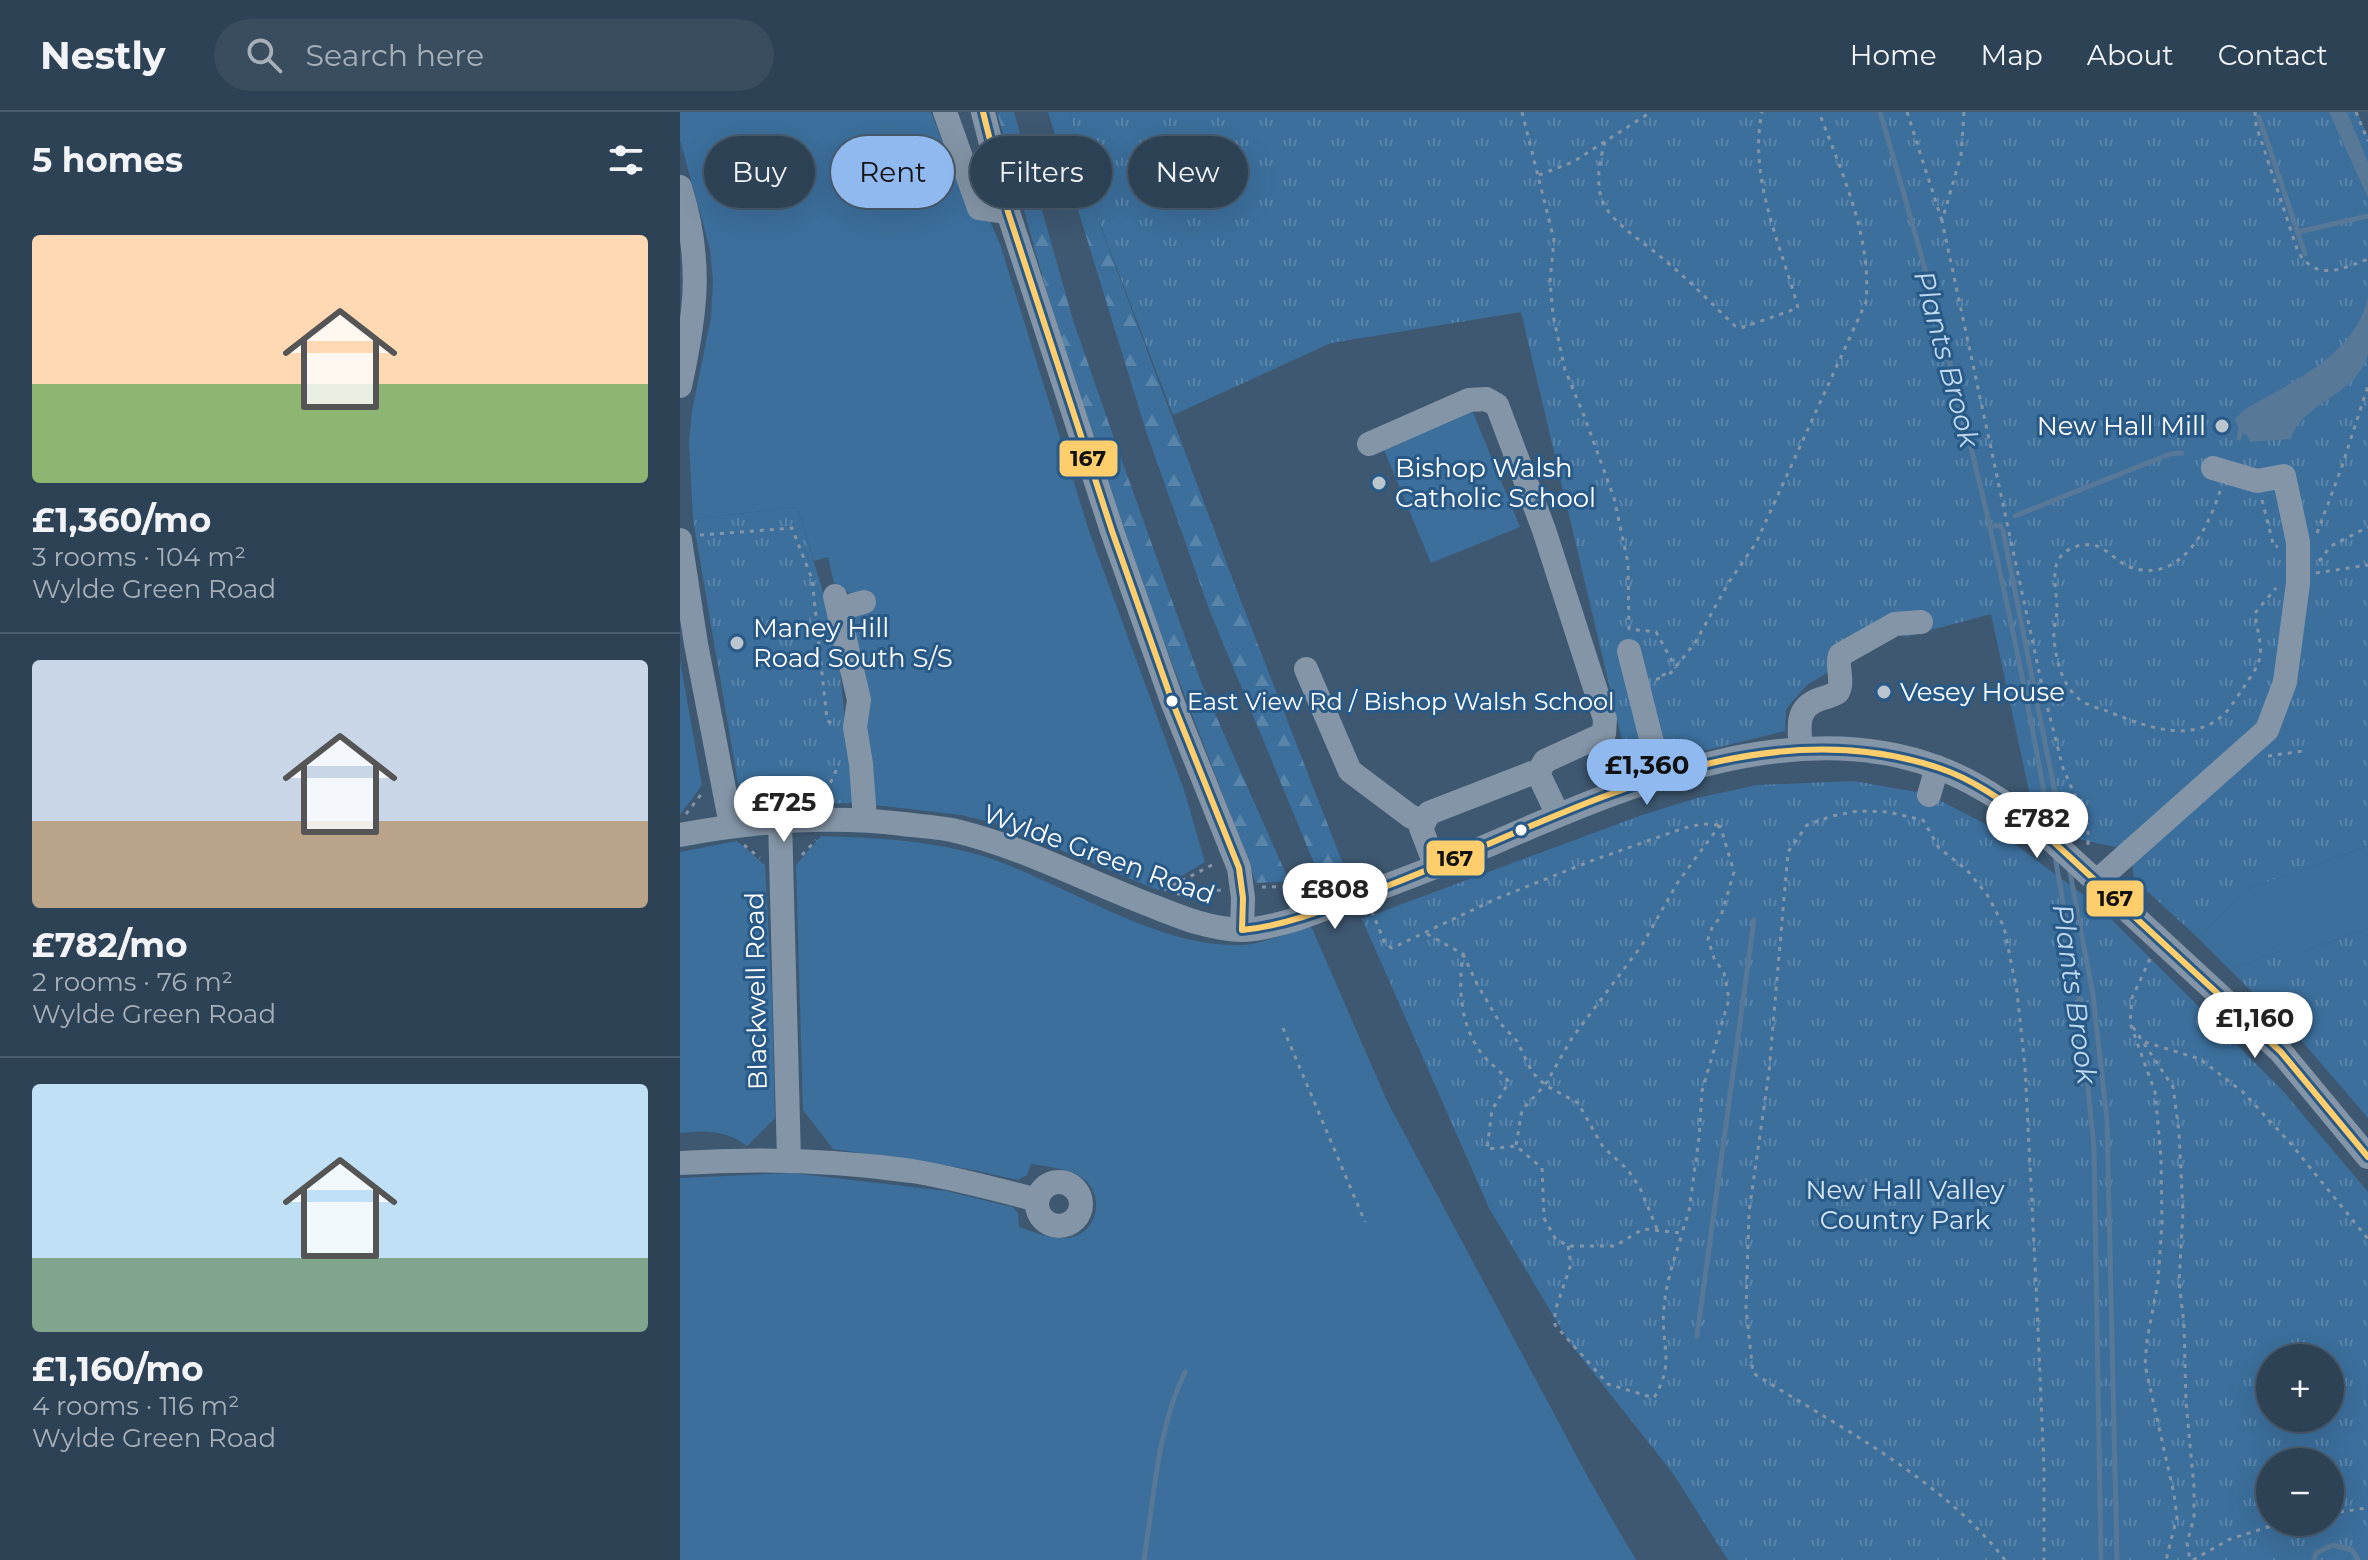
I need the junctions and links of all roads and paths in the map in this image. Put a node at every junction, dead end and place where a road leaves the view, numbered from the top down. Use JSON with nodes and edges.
{"nodes":[{"id":1,"x":945,"y":112,"type":"edge"},
{"id":2,"x":983,"y":112,"type":"edge"},
{"id":3,"x":1522,"y":112,"type":"edge"},
{"id":4,"x":1651,"y":112,"type":"edge"},
{"id":5,"x":1762,"y":112,"type":"edge"},
{"id":6,"x":1819,"y":112,"type":"edge"},
{"id":7,"x":1907,"y":112,"type":"edge"},
{"id":8,"x":1964,"y":112,"type":"edge"},
{"id":9,"x":2255,"y":112,"type":"edge"},
{"id":10,"x":2356,"y":112,"type":"edge"},
{"id":11,"x":2368,"y":141,"type":"edge"},
{"id":12,"x":1605,"y":142,"type":"junction"},
{"id":13,"x":1539,"y":175,"type":"junction"},
{"id":14,"x":680,"y":187,"type":"edge"},
{"id":15,"x":1008,"y":212,"type":"junction"},
{"id":16,"x":1942,"y":221,"type":"junction"},
{"id":17,"x":2368,"y":259,"type":"edge"},
{"id":18,"x":683,"y":354,"type":"edge"},
{"id":19,"x":680,"y":386,"type":"edge"},
{"id":20,"x":2368,"y":386,"type":"edge"},
{"id":21,"x":1369,"y":444,"type":"dead end"},
{"id":22,"x":2219,"y":470,"type":"joint"},
{"id":23,"x":2368,"y":527,"type":"edge"},
{"id":24,"x":687,"y":538,"type":"edge"},
{"id":25,"x":2312,"y":546,"type":"joint"},
{"id":26,"x":2368,"y":565,"type":"edge"},
{"id":27,"x":2293,"y":576,"type":"junction"},
{"id":28,"x":864,"y":602,"type":"dead end"},
{"id":29,"x":1921,"y":622,"type":"dead end"},
{"id":30,"x":1629,"y":651,"type":"dead end"},
{"id":31,"x":1676,"y":668,"type":"junction"},
{"id":32,"x":1306,"y":669,"type":"dead end"},
{"id":33,"x":1637,"y":683,"type":"junction"},
{"id":34,"x":840,"y":732,"type":"dead end"},
{"id":35,"x":1801,"y":749,"type":"junction"},
{"id":36,"x":841,"y":758,"type":"dead end"},
{"id":37,"x":1937,"y":767,"type":"junction"},
{"id":38,"x":720,"y":770,"type":"junction"},
{"id":39,"x":1538,"y":773,"type":"junction"},
{"id":40,"x":1661,"y":778,"type":"junction"},
{"id":41,"x":1929,"y":795,"type":"dead end"},
{"id":42,"x":1558,"y":815,"type":"junction"},
{"id":43,"x":813,"y":819,"type":"junction"},
{"id":44,"x":865,"y":819,"type":"junction"},
{"id":45,"x":780,"y":820,"type":"junction"},
{"id":46,"x":680,"y":822,"type":"edge"},
{"id":47,"x":1423,"y":822,"type":"junction"},
{"id":48,"x":731,"y":825,"type":"junction"},
{"id":49,"x":1720,"y":825,"type":"junction"},
{"id":50,"x":680,"y":835,"type":"edge"},
{"id":51,"x":2081,"y":854,"type":"junction"},
{"id":52,"x":1436,"y":867,"type":"junction"},
{"id":53,"x":2097,"y":881,"type":"junction"},
{"id":54,"x":1283,"y":886,"type":"dead end"},
{"id":55,"x":1330,"y":887,"type":"dead end"},
{"id":56,"x":1228,"y":890,"type":"dead end"},
{"id":57,"x":1158,"y":894,"type":"dead end"},
{"id":58,"x":1363,"y":902,"type":"junction"},
{"id":59,"x":1242,"y":930,"type":"junction"},
{"id":60,"x":1427,"y":934,"type":"junction"},
{"id":61,"x":2162,"y":943,"type":"junction"},
{"id":62,"x":1463,"y":954,"type":"junction"},
{"id":63,"x":2130,"y":1023,"type":"junction"},
{"id":64,"x":1283,"y":1028,"type":"dead end"},
{"id":65,"x":2145,"y":1042,"type":"junction"},
{"id":66,"x":1545,"y":1085,"type":"junction"},
{"id":67,"x":1516,"y":1146,"type":"junction"},
{"id":68,"x":2368,"y":1157,"type":"edge"},
{"id":69,"x":789,"y":1160,"type":"junction"},
{"id":70,"x":680,"y":1163,"type":"edge"},
{"id":71,"x":1037,"y":1200,"type":"dead end"},
{"id":72,"x":1365,"y":1222,"type":"dead end"},
{"id":73,"x":1685,"y":1226,"type":"junction"},
{"id":74,"x":1657,"y":1230,"type":"junction"},
{"id":75,"x":2368,"y":1239,"type":"edge"},
{"id":76,"x":1568,"y":1246,"type":"junction"},
{"id":77,"x":2368,"y":1508,"type":"edge"},
{"id":78,"x":2344,"y":1511,"type":"edge"},
{"id":79,"x":2256,"y":1531,"type":"edge"},
{"id":80,"x":2005,"y":1560,"type":"edge"},
{"id":81,"x":2044,"y":1560,"type":"edge"},
{"id":82,"x":2166,"y":1560,"type":"edge"},
{"id":83,"x":2192,"y":1560,"type":"edge"}],
"edges":[{"from":1,"to":15,"type":"street"},
{"from":2,"to":15,"type":"street"},
{"from":3,"to":13,"type":"path"},
{"from":4,"to":12,"type":"path"},
{"from":5,"to":12,"type":"path"},
{"from":6,"to":31,"type":"path"},
{"from":7,"to":16,"type":"path"},
{"from":8,"to":16,"type":"path"},
{"from":9,"to":17,"type":"path"},
{"from":10,"to":11,"type":"path"},
{"from":12,"to":13,"type":"path"},
{"from":13,"to":31,"type":"path"},
{"from":14,"to":18,"type":"street"},
{"from":15,"to":59,"type":"street"},
{"from":16,"to":51,"type":"path"},
{"from":18,"to":19,"type":"street"},
{"from":20,"to":25,"type":"path"},
{"from":21,"to":39,"type":"street"},
{"from":22,"to":27,"type":"street"},
{"from":22,"to":27,"type":"path"},
{"from":23,"to":27,"type":"path"},
{"from":24,"to":34,"type":"path"},
{"from":24,"to":38,"type":"street"},
{"from":25,"to":27,"type":"street"},
{"from":26,"to":27,"type":"path"},
{"from":27,"to":53,"type":"street"},
{"from":28,"to":44,"type":"street"},
{"from":29,"to":35,"type":"street"},
{"from":30,"to":33,"type":"street"},
{"from":31,"to":33,"type":"path"},
{"from":32,"to":47,"type":"street"},
{"from":33,"to":40,"type":"street"},
{"from":35,"to":37,"type":"street","name":"Wylde Green Road"},
{"from":35,"to":40,"type":"street","name":"Wylde Green Road"},
{"from":36,"to":43,"type":"path"},
{"from":37,"to":41,"type":"street"},
{"from":37,"to":51,"type":"street","name":"Wylde Green Road"},
{"from":38,"to":46,"type":"path"},
{"from":38,"to":48,"type":"street"},
{"from":39,"to":42,"type":"street"},
{"from":39,"to":47,"type":"street"},
{"from":40,"to":42,"type":"street","name":"Wylde Green Road"},
{"from":42,"to":52,"type":"street","name":"Wylde Green Road"},
{"from":43,"to":44,"type":"street","name":"Wylde Green Road"},
{"from":43,"to":45,"type":"street","name":"Wylde Green Road"},
{"from":44,"to":59,"type":"street","name":"Wylde Green Road"},
{"from":45,"to":48,"type":"street","name":"Wylde Green Road"},
{"from":45,"to":69,"type":"street","name":"Blackwell Road"},
{"from":47,"to":52,"type":"street"},
{"from":48,"to":50,"type":"street","name":"Wylde Green Road"},
{"from":49,"to":60,"type":"path"},
{"from":49,"to":66,"type":"path"},
{"from":49,"to":73,"type":"path"},
{"from":51,"to":53,"type":"street","name":"Wylde Green Road"},
{"from":52,"to":58,"type":"street","name":"Wylde Green Road"},
{"from":53,"to":61,"type":"street","name":"Wylde Green Road"},
{"from":54,"to":55,"type":"path"},
{"from":56,"to":57,"type":"path"},
{"from":58,"to":59,"type":"street","name":"Wylde Green Road"},
{"from":58,"to":60,"type":"path"},
{"from":60,"to":62,"type":"path"},
{"from":61,"to":63,"type":"path"},
{"from":61,"to":68,"type":"street","name":"Wylde Green Road"},
{"from":62,"to":66,"type":"path"},
{"from":62,"to":67,"type":"path"},
{"from":63,"to":65,"type":"path"},
{"from":63,"to":82,"type":"path"},
{"from":64,"to":72,"type":"path"},
{"from":65,"to":75,"type":"path"},
{"from":65,"to":83,"type":"path"},
{"from":66,"to":67,"type":"path"},
{"from":66,"to":74,"type":"path"},
{"from":67,"to":76,"type":"path"},
{"from":69,"to":70,"type":"street"},
{"from":69,"to":71,"type":"street"},
{"from":73,"to":74,"type":"path"},
{"from":73,"to":76,"type":"path"},
{"from":74,"to":76,"type":"path"},
{"from":77,"to":78,"type":"path"},
{"from":79,"to":83,"type":"path"},
{"from":80,"to":81,"type":"path"}]}
